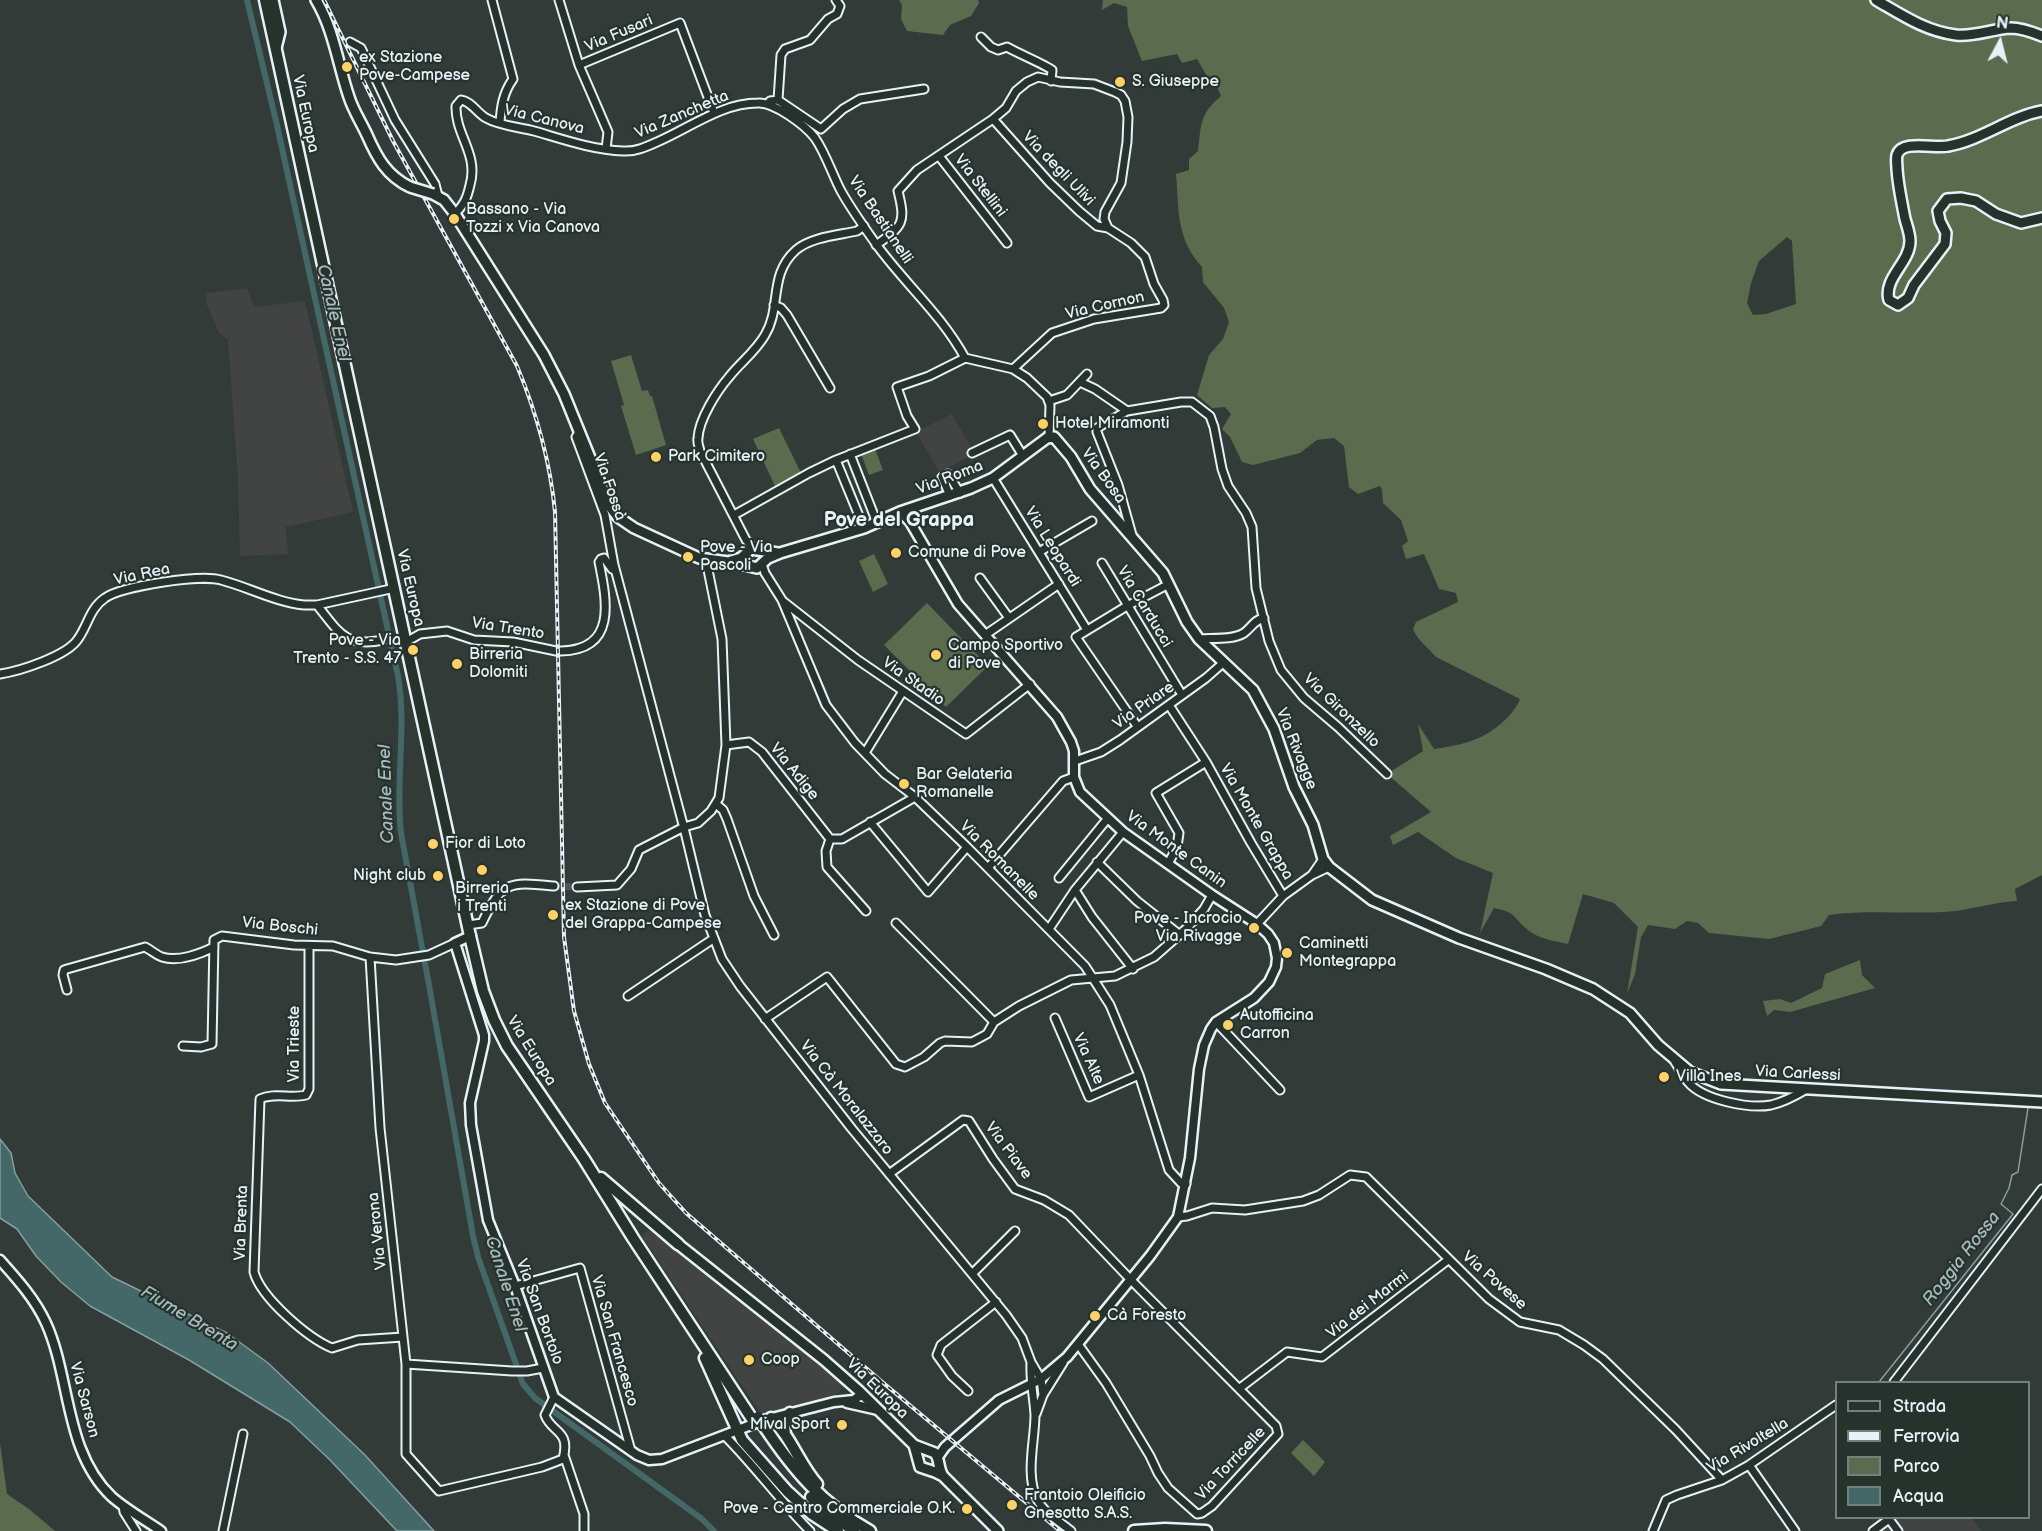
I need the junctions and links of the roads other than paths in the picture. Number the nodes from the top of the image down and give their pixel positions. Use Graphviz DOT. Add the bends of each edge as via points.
graph roads {
  1 [pos="265,0"];
  2 [pos="273,0"];
  3 [pos="316,0"];
  4 [pos="492,0"];
  5 [pos="559,0"];
  6 [pos="836,0"];
  7 [pos="1876,0"];
  8 [pos="2042,36"];
  9 [pos="981,37"];
  10 [pos="350,42"];
  11 [pos="276,50"];
  12 [pos="579,65"];
  13 [pos="1051,81"];
  14 [pos="924,89"];
  15 [pos="778,100"];
  16 [pos="768,104"];
  17 [pos="2042,111"];
  18 [pos="714,113"];
  19 [pos="993,120"];
  20 [pos="500,123"];
  21 [pos="606,149"];
  22 [pos="939,156"];
  23 [pos="435,195"];
  24 [pos="455,214"];
  25 [pos="2042,218"];
  26 [pos="864,226"];
  27 [pos="1108,228"];
  28 [pos="1008,243"];
  29 [pos="876,245"];
  30 [pos="774,305"];
  31 [pos="965,358"];
  32 [pos="1013,369"];
  33 [pos="1087,375"];
  34 [pos="1080,382"];
  35 [pos="830,388"];
  36 [pos="1049,401"];
  37 [pos="1127,411"];
  38 [pos="579,432"];
  39 [pos="1049,437"];
  40 [pos="972,453"];
  41 [pos="850,454"];
  42 [pos="1023,456"];
  43 [pos="836,460"];
  44 [pos="945,475"];
  45 [pos="993,478"];
  46 [pos="861,482"];
  47 [pos="847,488"];
  48 [pos="955,495"];
  49 [pos="915,507"];
  50 [pos="900,512"];
  51 [pos="734,515"];
  52 [pos="1092,521"];
  53 [pos="877,523"];
  54 [pos="864,528"];
  55 [pos="918,535"];
  56 [pos="1132,535"];
  57 [pos="751,552"];
  58 [pos="1039,552"];
  59 [pos="780,553"];
  60 [pos="710,561"];
  61 [pos="730,562"];
  62 [pos="1102,563"];
  63 [pos="758,567"];
  64 [pos="980,578"];
  65 [pos="1059,584"];
  66 [pos="1169,584"];
  67 [pos="392,589"];
  68 [pos="782,600"];
  69 [pos="624,602"];
  70 [pos="317,604"];
  71 [pos="1127,606"];
  72 [pos="1009,618"];
  73 [pos="1264,618"];
  74 [pos="402,622"];
  75 [pos="1087,630"];
  76 [pos="420,634"];
  77 [pos="985,635"];
  78 [pos="1199,639"];
  79 [pos="383,640"];
  80 [pos="406,642"];
  81 [pos="1223,663"];
  82 [pos="0,674"];
  83 [pos="1030,684"];
  84 [pos="903,691"];
  85 [pos="1182,695"];
  86 [pos="1169,705"];
  87 [pos="1137,726"];
  88 [pos="726,745"];
  89 [pos="865,753"];
  90 [pos="1075,761"];
  91 [pos="1206,762"];
  92 [pos="1388,774"];
  93 [pos="1074,777"];
  94 [pos="915,797"];
  95 [pos="716,804"];
  96 [pos="1108,818"];
  97 [pos="870,822"];
  98 [pos="684,827"];
  99 [pos="1123,832"];
  100 [pos="830,839"];
  101 [pos="967,847"];
  102 [pos="1323,859"];
  103 [pos="1097,862"];
  104 [pos="1168,864"];
  105 [pos="1329,867"];
  106 [pos="988,868"];
  107 [pos="1312,874"];
  108 [pos="1059,878"];
  109 [pos="554,886"];
  110 [pos="577,887"];
  111 [pos="1075,890"];
  112 [pos="1212,895"];
  113 [pos="1282,896"];
  114 [pos="1386,907"];
  115 [pos="866,911"];
  116 [pos="896,923"];
  117 [pos="1257,924"];
  118 [pos="1049,929"];
  119 [pos="469,931"];
  120 [pos="1180,935"];
  121 [pos="774,936"];
  122 [pos="713,939"];
  123 [pos="455,943"];
  124 [pos="309,946"];
  125 [pos="214,947"];
  126 [pos="370,957"];
  127 [pos="1133,969"];
  128 [pos="1093,977"];
  129 [pos="67,990"];
  130 [pos="628,996"];
  131 [pos="1055,1018"];
  132 [pos="765,1019"];
  133 [pos="994,1022"];
  134 [pos="1216,1022"];
  135 [pos="183,1046"];
  136 [pos="1672,1057"];
  137 [pos="1139,1075"];
  138 [pos="1280,1090"];
  139 [pos="1806,1090"];
  140 [pos="260,1099"];
  141 [pos="2042,1102"];
  142 [pos="584,1159"];
  143 [pos="889,1174"];
  144 [pos="1186,1184"];
  145 [pos="2042,1189"];
  146 [pos="614,1205"];
  147 [pos="1178,1217"];
  148 [pos="1015,1231"];
  149 [pos="678,1244"];
  150 [pos="0,1260"];
  151 [pos="1448,1260"];
  152 [pos="973,1273"];
  153 [pos="1130,1279"];
  154 [pos="516,1286"];
  155 [pos="996,1302"];
  156 [pos="694,1330"];
  157 [pos="403,1337"];
  158 [pos="1078,1344"];
  159 [pos="1067,1357"];
  160 [pos="1031,1362"];
  161 [pos="406,1364"];
  162 [pos="543,1368"];
  163 [pos="1041,1378"];
  164 [pos="1896,1381"];
  165 [pos="1032,1383"];
  166 [pos="1240,1388"];
  167 [pos="968,1391"];
  168 [pos="860,1392"];
  169 [pos="1043,1395"];
  170 [pos="552,1401"];
  171 [pos="834,1402"];
  172 [pos="1835,1406"];
  173 [pos="879,1410"];
  174 [pos="790,1413"];
  175 [pos="1035,1416"];
  176 [pos="761,1422"];
  177 [pos="737,1431"];
  178 [pos="243,1434"];
  179 [pos="785,1434"];
  180 [pos="725,1436"];
  181 [pos="914,1445"];
  182 [pos="945,1447"];
  183 [pos="928,1450"];
  184 [pos="631,1451"];
  185 [pos="564,1455"];
  186 [pos="918,1460"];
  187 [pos="935,1464"];
  188 [pos="1749,1465"];
  189 [pos="1722,1480"];
  190 [pos="123,1506"];
  191 [pos="835,1509"];
  192 [pos="1069,1530"];
  193 [pos="136,1531"];
  194 [pos="161,1531"];
  195 [pos="223,1531"];
  196 [pos="584,1531"];
  197 [pos="810,1531"];
  198 [pos="838,1531"];
  199 [pos="854,1531"];
  200 [pos="870,1531"];
  201 [pos="998,1531"];
  202 [pos="1134,1531"];
  203 [pos="1206,1531"];
  204 [pos="1653,1531"];
  205 [pos="1795,1531"];
  206 [pos="1873,1531"];
  207 [pos="1898,1531"];
  1 -- 11 [label="main road, Via Europa"];
  2 -- 11 [label="main road" via="280,32"];
  3 -- 23 [label="main road, bridge" via="329,25 350,99 386,170 400,182"];
  4 -- 20 [label="street" via="513,79 506,89"];
  5 -- 12 [label="street"];
  6 -- 15 [label="street" via="840,6 837,14 810,40 785,49 781,55"];
  7 -- 8 [label="main road" via="1934,31 1981,35 2010,28"];
  9 -- 13 [label="street" via="991,47 1007,47 1048,66 1052,70"];
  10 -- 23 [label="street" via="361,48 370,64 395,120 435,184"];
  11 -- 67 [label="main road, Via Europa"];
  12 -- 18 [label="street, Via Fusari" via="680,23"];
  12 -- 21 [label="street" via="608,132"];
  13 -- 19 [label="street" via="1038,77 1027,82"];
  13 -- 27 [label="street" via="1094,84 1118,93 1125,101 1128,128 1123,176 1105,212"];
  14 -- 15 [label="street" via="860,99 821,129"];
  15 -- 16 [label="street, Via Zanchetta"];
  16 -- 18 [label="street, Via Zanchetta" via="746,104"];
  16 -- 26 [label="street, Via Bastianelli" via="802,125 814,138"];
  17 -- 25 [label="main road" via="1967,142 1902,149 1897,156 1898,184 1910,241 1892,279 1889,300 1898,304 1908,298 1945,244 1946,233 1938,211 1947,199 1976,201 2021,223"];
  18 -- 21 [label="street, Via Zanchetta" via="639,150"];
  19 -- 22 [label="street"];
  19 -- 27 [label="street, Via degli Ulivi" via="1078,211 1097,226"];
  20 -- 21 [label="street, Via Canova"];
  20 -- 24 [label="street, Via Canova" via="485,118 466,101 458,103 457,118 473,162 473,174 465,203"];
  22 -- 28 [label="street, Via Stellini"];
  22 -- 29 [label="street, Via Stellini" via="917,170 898,190 902,216 897,230"];
  23 -- 24 [label="main road, Via Fossà"];
  24 -- 38 [label="main road, Via Fossà" via="544,355"];
  26 -- 29 [label="street, Via Bastianelli"];
  26 -- 30 [label="street" via="797,249 780,273"];
  27 -- 32 [label="street, Via Cornon" via="1145,257 1164,305 1094,319 1052,333"];
  29 -- 31 [label="street, Via Bastianelli" via="920,295"];
  30 -- 35 [label="street" via="787,315"];
  30 -- 51 [label="street" via="767,333 727,378 706,413 697,439"];
  31 -- 32 [label="street"];
  31 -- 41 [label="street" via="897,387 915,429"];
  32 -- 36 [label="street"];
  33 -- 34 [label="street"];
  34 -- 36 [label="street" via="1067,395"];
  34 -- 37 [label="street"];
  36 -- 39 [label="street"];
  37 -- 56 [label="street, Via Gironzello" via="1102,424 1097,432"];
  37 -- 73 [label="street, Via Gironzello" via="1192,402 1210,416 1228,486 1252,527 1254,575"];
  38 -- 60 [label="main road" via="610,507 618,517 634,528"];
  38 -- 69 [label="street, Via Fossà" via="576,437 605,515"];
  39 -- 42 [label="main road, Via Roma"];
  39 -- 56 [label="main road, Via Bosa" via="1057,439 1090,489"];
  40 -- 42 [label="street, Via Roma" via="1010,435"];
  41 -- 43 [label="street"];
  41 -- 46 [label="street"];
  42 -- 45 [label="main road, Via Roma"];
  43 -- 47 [label="street"];
  43 -- 51 [label="street"];
  44 -- 48 [label="street"];
  45 -- 48 [label="main road, Via Roma"];
  45 -- 58 [label="street, Via Leopardi"];
  46 -- 47 [label="street"];
  46 -- 53 [label="street"];
  47 -- 54 [label="street"];
  48 -- 49 [label="main road, Via Roma"];
  49 -- 50 [label="main road, Via Roma"];
  49 -- 55 [label="street"];
  50 -- 53 [label="main road, Via Roma"];
  50 -- 55 [label="street"];
  51 -- 57 [label="street"];
  52 -- 58 [label="street"];
  53 -- 54 [label="main road, Via Roma"];
  54 -- 59 [label="main road, Via Roma"];
  55 -- 77 [label="street" via="958,604"];
  56 -- 66 [label="main road, Via Bosa"];
  57 -- 59 [label="main road, Via Roma"];
  57 -- 61 [label="main road"];
  57 -- 63 [label="main road" via="763,556"];
  57 -- 63 [label="main road" via="745,561"];
  58 -- 65 [label="street, Via Leopardi"];
  59 -- 63 [label="main road, Via Roma"];
  60 -- 61 [label="main road"];
  60 -- 88 [label="street" via="709,578 722,639"];
  61 -- 63 [label="main road"];
  62 -- 71 [label="street, Via Carducci"];
  63 -- 68 [label="street, Via Romanelle"];
  64 -- 72 [label="street"];
  65 -- 72 [label="street"];
  65 -- 75 [label="street, Via Leopardi"];
  66 -- 71 [label="street"];
  66 -- 78 [label="main road, Via Rivagge"];
  67 -- 70 [label="street, Via Rea"];
  67 -- 74 [label="main road, Via Europa"];
  68 -- 84 [label="street, Via Stadio"];
  68 -- 89 [label="street, Via Romanelle" via="826,705"];
  69 -- 76 [label="street, Via Trento" via="611,566 604,558 599,562 604,590 603,630 573,651 474,640 447,631"];
  69 -- 98 [label="street, Via Fossà"];
  70 -- 79 [label="street" via="348,639 366,643"];
  70 -- 82 [label="street, Via Rea" via="294,603 214,578 122,590 95,606 68,649"];
  71 -- 75 [label="street"];
  71 -- 85 [label="street, Via Carducci"];
  72 -- 77 [label="street"];
  73 -- 78 [label="street" via="1239,635"];
  73 -- 92 [label="street, Via Gironzello" via="1281,670 1296,690"];
  74 -- 76 [label="street"];
  74 -- 80 [label="main road, Via Europa"];
  75 -- 87 [label="street" via="1076,637"];
  76 -- 80 [label="street"];
  77 -- 83 [label="street"];
  78 -- 81 [label="main road, Via Rivagge"];
  80 -- 119 [label="main road, Via Europa"];
  81 -- 85 [label="street, Via Priare"];
  81 -- 102 [label="main road, Via Rivagge" via="1253,690 1274,729"];
  83 -- 84 [label="street, Via Stadio" via="966,734"];
  83 -- 90 [label="street" via="1057,717 1071,742"];
  84 -- 89 [label="street"];
  85 -- 86 [label="street, Via Priare"];
  86 -- 87 [label="street, Via Priare"];
  86 -- 91 [label="street, Via Monte Grappa"];
  87 -- 90 [label="street, Via Priare" via="1101,752"];
  88 -- 95 [label="street"];
  88 -- 100 [label="street, Via Adige" via="749,742 762,752"];
  89 -- 94 [label="street, Via Romanelle"];
  90 -- 93 [label="street"];
  91 -- 104 [label="street, Via Monte Grappa" via="1156,793 1179,833"];
  91 -- 113 [label="street, Via Monte Grappa"];
  93 -- 96 [label="street, Via Monte Canin" via="1080,792"];
  93 -- 106 [label="street" via="1063,781"];
  94 -- 97 [label="street"];
  94 -- 101 [label="street, Via Romanelle"];
  95 -- 98 [label="street" via="698,823"];
  95 -- 121 [label="street" via="727,819 754,896"];
  96 -- 99 [label="street, Via Monte Canin"];
  96 -- 108 [label="street"];
  97 -- 100 [label="street" via="842,839"];
  97 -- 101 [label="street" via="928,892"];
  98 -- 110 [label="street" via="639,850 617,885"];
  98 -- 122 [label="street, Via Cà Moralazzaro"];
  99 -- 103 [label="street"];
  99 -- 104 [label="street, Via Monte Canin"];
  100 -- 115 [label="street" via="827,867"];
  101 -- 106 [label="street, Via Romanelle"];
  102 -- 105 [label="main road, Via Rivagge"];
  102 -- 107 [label="street"];
  103 -- 111 [label="street"];
  103 -- 120 [label="street"];
  104 -- 112 [label="street, Via Monte Canin"];
  105 -- 107 [label="street"];
  105 -- 114 [label="main road, Via Rivagge" via="1360,893"];
  106 -- 118 [label="street, Via Romanelle"];
  107 -- 113 [label="street"];
  109 -- 119 [label="street" via="510,885 497,895 482,923"];
  111 -- 118 [label="street"];
  111 -- 127 [label="street"];
  112 -- 117 [label="street, Via Monte Canin"];
  112 -- 120 [label="street"];
  113 -- 117 [label="street"];
  114 -- 136 [label="main road, Via Carlessi" via="1593,989 1630,1013"];
  116 -- 133 [label="street"];
  117 -- 134 [label="street" via="1274,944 1274,975 1254,998"];
  118 -- 128 [label="street, Via Romanelle"];
  119 -- 123 [label="street, Via Boschi"];
  119 -- 142 [label="main road, Via Europa" via="483,991 498,1029"];
  120 -- 127 [label="street" via="1159,954"];
  122 -- 130 [label="street"];
  122 -- 132 [label="street, Via Cà Moralazzaro" via="722,959"];
  123 -- 126 [label="street, Via Boschi" via="418,957"];
  123 -- 154 [label="street, Via San Bortolo" via="484,1041 470,1103 471,1125 488,1220"];
  124 -- 125 [label="street, Via Boschi" via="222,936 214,940"];
  124 -- 126 [label="street, Via Boschi" via="333,946"];
  124 -- 140 [label="street, Via Trieste" via="309,1089 306,1095 298,1097 268,1095"];
  125 -- 129 [label="street" via="174,958 159,956 145,947 67,969 63,975"];
  125 -- 135 [label="street" via="212,1044"];
  126 -- 157 [label="street, Via Verona" via="380,1128"];
  127 -- 128 [label="street" via="1116,976"];
  128 -- 133 [label="street" via="1071,980"];
  128 -- 137 [label="street, Via Romanelle" via="1110,1005"];
  131 -- 137 [label="street, Via Alte" via="1089,1097"];
  132 -- 133 [label="street" via="827,977 896,1064 905,1067 945,1041 972,1042 987,1034"];
  132 -- 143 [label="street, Via Cà Moralazzaro"];
  134 -- 138 [label="street"];
  134 -- 144 [label="street" via="1204,1045 1199,1069"];
  136 -- 139 [label="main road, Via Carlessi" via="1690,1072 1721,1084"];
  136 -- 139 [label="street" via="1688,1083 1721,1100 1770,1105"];
  137 -- 144 [label="street, Via Romanelle" via="1169,1170"];
  139 -- 141 [label="main road, Via Carlessi"];
  140 -- 157 [label="street, Via Brenta" via="257,1282 310,1336 332,1348 358,1340"];
  142 -- 146 [label="main road"];
  142 -- 149 [label="main road"];
  143 -- 152 [label="street, Via Cà Moralazzaro"];
  143 -- 153 [label="street, Via Piave" via="963,1120 969,1121 1016,1189 1070,1215"];
  144 -- 147 [label="street"];
  145 -- 164 [label="street"];
  146 -- 156 [label="main road"];
  146 -- 176 [label="main road"];
  147 -- 151 [label="street, Via Povese" via="1212,1208 1245,1210 1303,1201 1350,1175 1366,1177"];
  147 -- 153 [label="street"];
  148 -- 152 [label="street"];
  149 -- 168 [label="main road, Via Europa"];
  150 -- 190 [label="street, Via Sarson" via="38,1307 53,1342 88,1464"];
  151 -- 166 [label="street, Via dei Marmi" via="1322,1357 1287,1352"];
  151 -- 189 [label="street, Via Povese" via="1520,1323 1559,1330 1603,1359"];
  152 -- 155 [label="street, Via Cà Moralazzaro"];
  153 -- 158 [label="street"];
  153 -- 166 [label="street, Via Torricelle"];
  154 -- 162 [label="street, Via San Bortolo"];
  154 -- 184 [label="street, Via San Francesco" via="580,1268"];
  155 -- 160 [label="street, Via Cà Moralazzaro" via="1022,1338"];
  155 -- 167 [label="street" via="941,1345 937,1355"];
  156 -- 176 [label="main road"];
  156 -- 177 [label="main road"];
  157 -- 161 [label="street, Via Verona"];
  158 -- 159 [label="street"];
  158 -- 166 [label="street, Via Torricelle" via="1106,1383 1168,1488 1197,1514 1212,1506 1278,1434 1276,1426"];
  159 -- 163 [label="street"];
  159 -- 169 [label="street"];
  160 -- 163 [label="street, Via Cà Moralazzaro"];
  160 -- 165 [label="street, Via Cà Moralazzaro"];
  161 -- 162 [label="street" via="512,1371"];
  161 -- 185 [label="street, Via Verona" via="406,1454 439,1491 542,1467 563,1459"];
  162 -- 170 [label="street, Via San Bortolo"];
  163 -- 165 [label="street"];
  163 -- 169 [label="street"];
  165 -- 175 [label="street, Via Cà Moralazzaro"];
  165 -- 182 [label="street" via="999,1400"];
  168 -- 171 [label="street"];
  168 -- 173 [label="main road, Via Europa"];
  169 -- 175 [label="street"];
  170 -- 184 [label="street"];
  170 -- 185 [label="street" via="545,1415 563,1438"];
  171 -- 173 [label="street"];
  171 -- 174 [label="street"];
  172 -- 188 [label="street, Via Rivoltella"];
  173 -- 181 [label="main road, Via Europa"];
  174 -- 176 [label="street"];
  174 -- 179 [label="main road"];
  175 -- 192 [label="street" via="1032,1484 1044,1509"];
  176 -- 177 [label="street"];
  176 -- 179 [label="main road"];
  176 -- 191 [label="main road" via="801,1476"];
  176 -- 199 [label="main road" via="798,1484"];
  177 -- 180 [label="street"];
  177 -- 198 [label="main road" via="748,1449 787,1491"];
  178 -- 195 [label="street"];
  179 -- 191 [label="main road"];
  180 -- 184 [label="street" via="662,1459 650,1460"];
  180 -- 197 [label="street"];
  181 -- 183 [label="main road, Via Europa"];
  181 -- 186 [label="main road"];
  182 -- 183 [label="street"];
  182 -- 187 [label="street"];
  183 -- 186 [label="main road"];
  183 -- 187 [label="main road, Via Europa" via="935,1452"];
  185 -- 196 [label="street" via="584,1514"];
  186 -- 187 [label="main road" via="920,1467"];
  187 -- 201 [label="main road"];
  188 -- 189 [label="street, Via Rivoltella"];
  188 -- 205 [label="street"];
  189 -- 204 [label="street, Via Rivoltella" via="1666,1500"];
  190 -- 193 [label="street"];
  190 -- 194 [label="street, Via Sarson"];
  191 -- 200 [label="main road"];
  202 -- 203 [label="main road"];
  206 -- 207 [label="street" via="1889,1519"];
}
